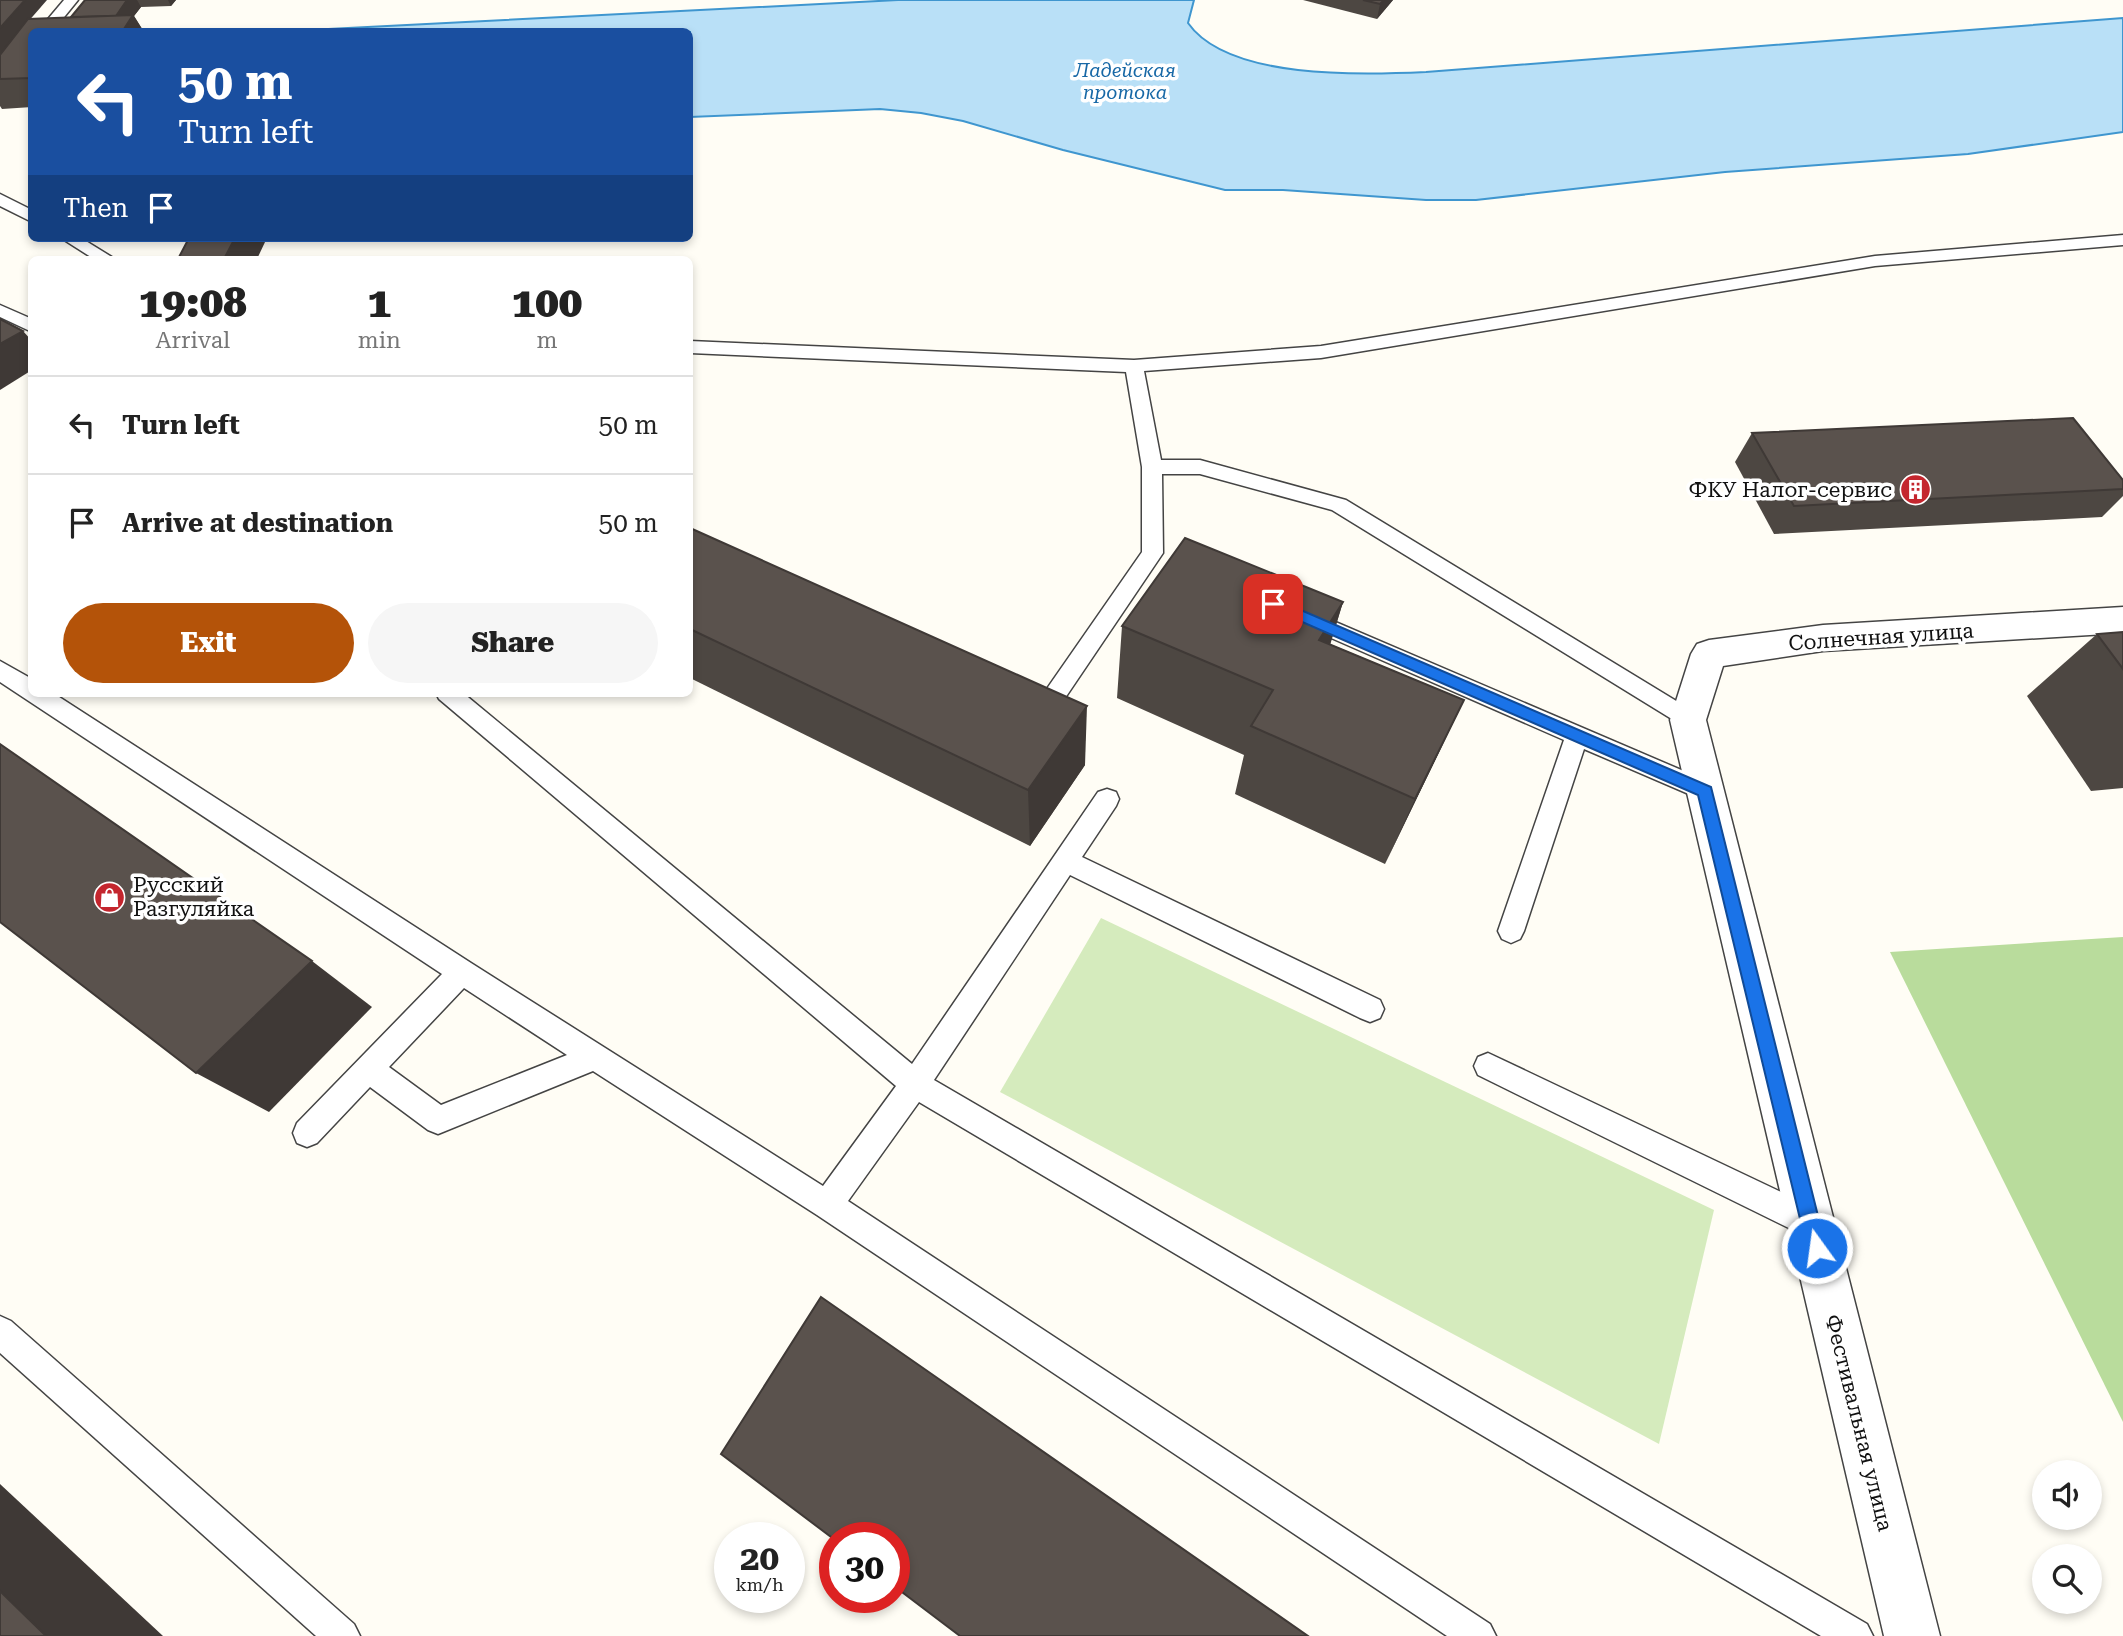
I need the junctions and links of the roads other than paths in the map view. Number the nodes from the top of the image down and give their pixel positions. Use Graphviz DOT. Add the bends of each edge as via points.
graph roads {
  1 [pos="71,0"];
  2 [pos="47,28"];
  3 [pos="0,199"];
  4 [pos="28,215"];
  5 [pos="2123,240"];
  6 [pos="76,242"];
  7 [pos="101,256"];
  8 [pos="0,310"];
  9 [pos="28,325"];
  10 [pos="693,347"];
  11 [pos="1134,366"];
  12 [pos="1152,467"];
  13 [pos="1286,609"];
  14 [pos="2123,620"];
  15 [pos="0,670"];
  16 [pos="1013,685"];
  17 [pos="28,689"];
  18 [pos="41,697"];
  19 [pos="452,697"];
  20 [pos="1688,720"];
  21 [pos="1577,736"];
  22 [pos="1705,791"];
  23 [pos="1107,799"];
  24 [pos="1065,861"];
  25 [pos="1511,932"];
  26 [pos="462,972"];
  27 [pos="1370,1009"];
  28 [pos="595,1057"];
  29 [pos="1488,1066"];
  30 [pos="368,1069"];
  31 [pos="915,1084"];
  32 [pos="307,1133"];
  33 [pos="827,1205"];
  34 [pos="1810,1222"];
  35 [pos="0,1332"];
  36 [pos="342,1636"];
  37 [pos="1478,1636"];
  38 [pos="1855,1636"];
  39 [pos="1912,1636"];
  1 -- 2 [label="lane"];
  3 -- 4 [label="lane"];
  5 -- 11 [label="lane" via="1875,261 1321,352"];
  6 -- 7 [label="lane"];
  8 -- 9 [label="lane"];
  10 -- 11 [label="lane"];
  11 -- 12 [label="lane"];
  12 -- 16 [label="lane" via="1152,553 1051,701"];
  12 -- 20 [label="lane" via="1200,467 1339,505"];
  13 -- 21 [label="lane"];
  14 -- 20 [label="street, Солнечная улица" via="1823,638 1709,654"];
  15 -- 17 [label="lane"];
  18 -- 26 [label="lane"];
  19 -- 31 [label="lane"];
  20 -- 22 [label="street, Фестивальная улица"];
  21 -- 22 [label="lane"];
  21 -- 25 [label="lane"];
  22 -- 34 [label="street, Фестивальная улица"];
  23 -- 24 [label="lane"];
  24 -- 27 [label="lane"];
  24 -- 31 [label="lane"];
  26 -- 28 [label="lane"];
  26 -- 30 [label="lane"];
  28 -- 30 [label="lane" via="438,1120"];
  28 -- 33 [label="lane"];
  29 -- 34 [label="lane"];
  30 -- 32 [label="lane"];
  31 -- 33 [label="lane"];
  31 -- 38 [label="lane"];
  33 -- 37 [label="lane"];
  34 -- 39 [label="street, Фестивальная улица"];
  35 -- 36 [label="lane"];
}
